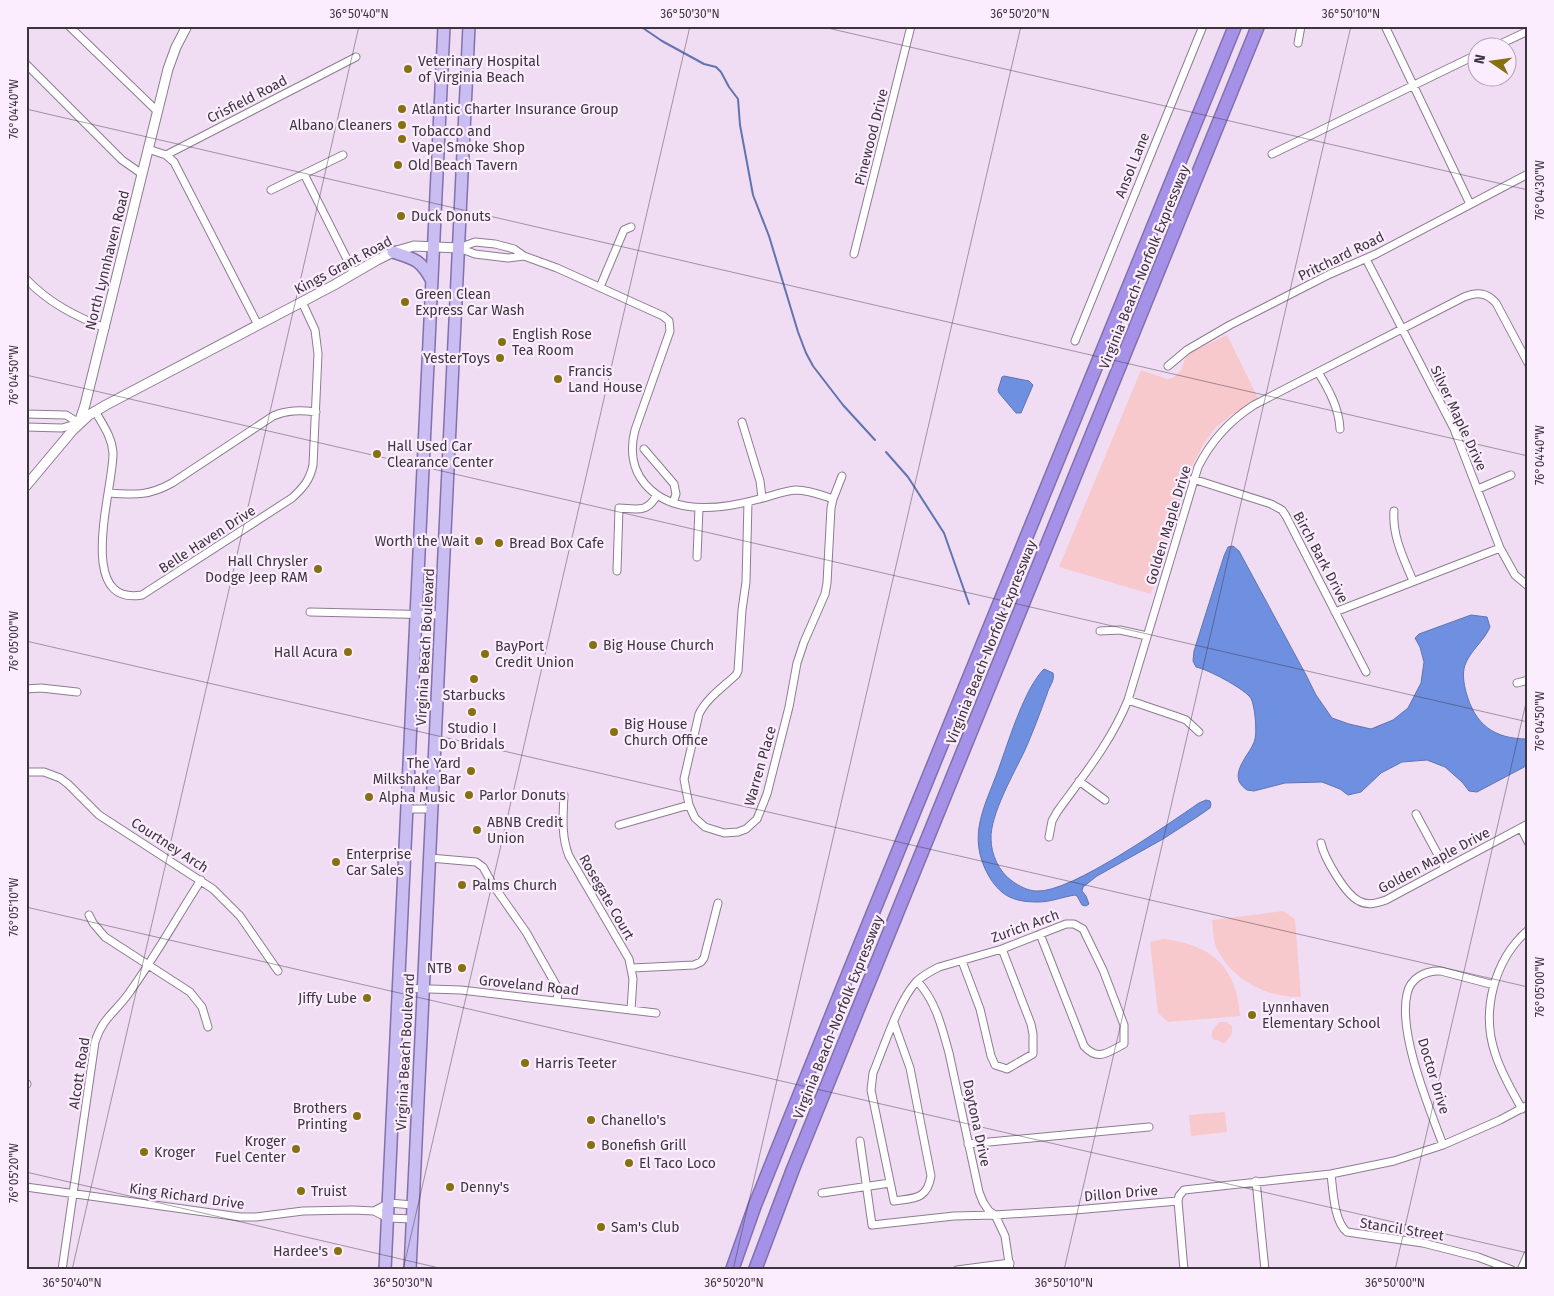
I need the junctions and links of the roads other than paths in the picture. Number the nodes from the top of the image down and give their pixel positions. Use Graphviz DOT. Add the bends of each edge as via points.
graph roads {
  1 [pos="69,26"];
  2 [pos="187,26"];
  3 [pos="444,26"];
  4 [pos="469,26"];
  5 [pos="911,26"];
  6 [pos="1203,26"];
  7 [pos="1235,26"];
  8 [pos="1258,26"];
  9 [pos="1301,26"];
  10 [pos="1385,26"];
  11 [pos="1528,31"];
  12 [pos="1513,38"];
  13 [pos="1298,43"];
  14 [pos="356,57"];
  15 [pos="1466,60"];
  16 [pos="26,64"];
  17 [pos="1413,86"];
  18 [pos="157,111"];
  19 [pos="148,149"];
  20 [pos="1272,154"];
  21 [pos="166,155"];
  22 [pos="342,155"];
  23 [pos="142,174"];
  24 [pos="304,174"];
  25 [pos="1528,174"];
  26 [pos="271,190"];
  27 [pos="1470,204"];
  28 [pos="631,227"];
  29 [pos="434,246"];
  30 [pos="459,248"];
  31 [pos="393,252"];
  32 [pos="854,254"];
  33 [pos="524,256"];
  34 [pos="1366,259"];
  35 [pos="354,273"];
  36 [pos="26,280"];
  37 [pos="433,283"];
  38 [pos="600,287"];
  39 [pos="302,302"];
  40 [pos="258,325"];
  41 [pos="105,328"];
  42 [pos="1402,329"];
  43 [pos="1075,341"];
  44 [pos="1528,363"];
  45 [pos="1168,366"];
  46 [pos="1318,372"];
  47 [pos="95,411"];
  48 [pos="316,412"];
  49 [pos="26,414"];
  50 [pos="742,422"];
  51 [pos="79,423"];
  52 [pos="26,427"];
  53 [pos="1340,429"];
  54 [pos="644,449"];
  55 [pos="1512,475"];
  56 [pos="842,476"];
  57 [pos="1194,479"];
  58 [pos="26,486"];
  59 [pos="1478,489"];
  60 [pos="109,492"];
  61 [pos="658,495"];
  62 [pos="762,498"];
  63 [pos="833,500"];
  64 [pos="748,502"];
  65 [pos="673,503"];
  66 [pos="699,508"];
  67 [pos="1394,511"];
  68 [pos="1500,548"];
  69 [pos="697,557"];
  70 [pos="617,571"];
  71 [pos="1413,581"];
  72 [pos="1528,586"];
  73 [pos="310,612"];
  74 [pos="1335,612"];
  75 [pos="416,615"];
  76 [pos="441,615"];
  77 [pos="1100,631"];
  78 [pos="1147,636"];
  79 [pos="1366,672"];
  80 [pos="1528,680"];
  81 [pos="1517,683"];
  82 [pos="26,689"];
  83 [pos="77,692"];
  84 [pos="1128,700"];
  85 [pos="1199,732"];
  86 [pos="26,772"];
  87 [pos="1079,781"];
  88 [pos="564,795"];
  89 [pos="1105,800"];
  90 [pos="690,805"];
  91 [pos="408,809"];
  92 [pos="432,810"];
  93 [pos="1416,814"];
  94 [pos="1528,824"];
  95 [pos="619,825"];
  96 [pos="1520,828"];
  97 [pos="1049,838"];
  98 [pos="1528,842"];
  99 [pos="1320,843"];
  100 [pos="430,858"];
  101 [pos="1445,868"];
  102 [pos="201,880"];
  103 [pos="718,903"];
  104 [pos="89,915"];
  105 [pos="1528,930"];
  106 [pos="1040,934"];
  107 [pos="1002,949"];
  108 [pos="962,961"];
  109 [pos="147,964"];
  110 [pos="632,968"];
  111 [pos="278,971"];
  112 [pos="917,981"];
  113 [pos="1494,985"];
  114 [pos="399,988"];
  115 [pos="423,989"];
  116 [pos="557,1001"];
  117 [pos="631,1010"];
  118 [pos="656,1013"];
  119 [pos="894,1023"];
  120 [pos="208,1027"];
  121 [pos="1525,1107"];
  122 [pos="1149,1127"];
  123 [pos="860,1141"];
  124 [pos="968,1144"];
  125 [pos="1443,1145"];
  126 [pos="1331,1174"];
  127 [pos="1256,1181"];
  128 [pos="890,1183"];
  129 [pos="867,1186"];
  130 [pos="26,1187"];
  131 [pos="822,1193"];
  132 [pos="73,1194"];
  133 [pos="1178,1201"];
  134 [pos="388,1203"];
  135 [pos="413,1205"];
  136 [pos="374,1211"];
  137 [pos="995,1215"];
  138 [pos="388,1218"];
  139 [pos="412,1220"];
  140 [pos="1528,1254"];
  141 [pos="1010,1266"];
  142 [pos="62,1270"];
  143 [pos="385,1270"];
  144 [pos="410,1270"];
  145 [pos="732,1270"];
  146 [pos="755,1270"];
  147 [pos="957,1270"];
  148 [pos="1184,1270"];
  149 [pos="1265,1270"];
  150 [pos="1512,1270"];
  151 [pos="1521,1270"];
  1 -- 18 [label="street"];
  2 -- 18 [label="street, North Lynnhaven Road" via="171,59"];
  3 -- 29 [label="main road, Virginia Beach Boulevard"];
  4 -- 30 [label="main road, Virginia Beach Boulevard"];
  5 -- 32 [label="street, Pinewood Drive"];
  6 -- 43 [label="street, Ansol Lane"];
  7 -- 145 [label="highway, Virginia Beach-Norfolk Expressway" via="859,947"];
  8 -- 146 [label="highway, Virginia Beach-Norfolk Expressway" via="786,1185"];
  9 -- 13 [label="street"];
  10 -- 17 [label="street"];
  11 -- 12 [label="street"];
  14 -- 21 [label="street, Crisfield Road"];
  15 -- 17 [label="street"];
  16 -- 23 [label="street" via="122,160"];
  17 -- 20 [label="street"];
  17 -- 27 [label="street"];
  18 -- 19 [label="street, North Lynnhaven Road"];
  19 -- 21 [label="street"];
  19 -- 23 [label="street, North Lynnhaven Road"];
  21 -- 40 [label="street" via="174,162"];
  22 -- 24 [label="street"];
  23 -- 41 [label="street, North Lynnhaven Road"];
  24 -- 26 [label="street"];
  24 -- 35 [label="street"];
  25 -- 27 [label="street, Pritchard Road"];
  27 -- 34 [label="street, Pritchard Road"];
  28 -- 38 [label="street" via="624,230"];
  29 -- 30 [label="street, Kings Grant Road"];
  29 -- 31 [label="street, Kings Grant Road" via="408,247"];
  29 -- 37 [label="main road, Virginia Beach Boulevard"];
  30 -- 33 [label="street" via="475,254 508,258"];
  30 -- 33 [label="street, Kings Grant Road" via="473,242 495,244 514,249"];
  30 -- 76 [label="main road, Virginia Beach Boulevard"];
  31 -- 35 [label="street, Kings Grant Road"];
  31 -- 37 [label="main road" via="424,266"];
  33 -- 38 [label="street, Kings Grant Road"];
  34 -- 42 [label="street, Silver Maple Drive"];
  34 -- 45 [label="street, Pritchard Road" via="1230,325 1187,350"];
  35 -- 39 [label="street, Kings Grant Road"];
  36 -- 41 [label="street" via="55,304"];
  37 -- 75 [label="main road, Virginia Beach Boulevard"];
  38 -- 61 [label="street, Kings Grant Road" via="669,321 670,331 632,446 632,457 639,475"];
  39 -- 40 [label="street, Kings Grant Road"];
  39 -- 48 [label="street, Belle Haven Drive" via="317,338"];
  40 -- 47 [label="street, Kings Grant Road"];
  41 -- 51 [label="street, North Lynnhaven Road"];
  42 -- 44 [label="street, Golden Maple Drive" via="1464,297 1485,294 1496,302"];
  42 -- 46 [label="street, Golden Maple Drive"];
  42 -- 59 [label="street, Silver Maple Drive" via="1454,429"];
  46 -- 53 [label="street" via="1332,396"];
  46 -- 57 [label="street, Golden Maple Drive" via="1254,405 1230,423 1204,454"];
  47 -- 51 [label="street, Kings Grant Road"];
  47 -- 60 [label="street, Belle Haven Drive" via="111,443 113,466"];
  48 -- 60 [label="street" via="281,412 154,491 133,495"];
  48 -- 60 [label="street, Belle Haven Drive" via="313,465 302,489 142,595 121,594 106,577 102,534"];
  49 -- 51 [label="street" via="66,415"];
  50 -- 62 [label="street" via="760,480"];
  51 -- 52 [label="street, Kings Grant Road" via="62,428"];
  51 -- 58 [label="street, North Lynnhaven Road"];
  54 -- 65 [label="street" via="674,484 676,494"];
  55 -- 59 [label="street"];
  56 -- 63 [label="street, Warren Place"];
  57 -- 74 [label="street, Birch Bark Drive" via="1282,510"];
  57 -- 78 [label="street, Golden Maple Drive"];
  59 -- 68 [label="street, Silver Maple Drive"];
  61 -- 65 [label="street"];
  61 -- 70 [label="street" via="647,508 619,508"];
  62 -- 63 [label="street" via="798,490"];
  62 -- 64 [label="street"];
  63 -- 90 [label="street, Warren Place" via="825,594 797,663 782,737 757,819 738,832 714,831 696,818"];
  64 -- 66 [label="street"];
  64 -- 90 [label="street, Warren Place" via="747,568 739,666 736,675 708,700 699,714 684,780"];
  65 -- 66 [label="street"];
  66 -- 69 [label="street"];
  67 -- 71 [label="street" via="1396,538"];
  68 -- 71 [label="street"];
  68 -- 72 [label="street, Silver Maple Drive" via="1515,574"];
  71 -- 74 [label="street"];
  73 -- 75 [label="street"];
  74 -- 79 [label="street, Birch Bark Drive"];
  75 -- 76 [label="street"];
  75 -- 91 [label="main road, Virginia Beach Boulevard"];
  76 -- 92 [label="main road, Virginia Beach Boulevard"];
  77 -- 78 [label="street" via="1120,630"];
  78 -- 84 [label="street, Golden Maple Drive"];
  80 -- 81 [label="street"];
  82 -- 83 [label="street"];
  84 -- 85 [label="street" via="1178,717"];
  84 -- 87 [label="street, Golden Maple Drive" via="1116,727"];
  86 -- 102 [label="street, Courtney Arch" via="44,772 60,778 99,815"];
  87 -- 89 [label="street"];
  87 -- 97 [label="street, Golden Maple Drive" via="1052,821"];
  88 -- 110 [label="street, Rosegate Court" via="565,847"];
  90 -- 95 [label="street"];
  91 -- 92 [label="street"];
  91 -- 114 [label="main road, Virginia Beach Boulevard"];
  92 -- 100 [label="main road, Virginia Beach Boulevard"];
  93 -- 101 [label="street"];
  94 -- 96 [label="street, Golden Maple Drive"];
  96 -- 98 [label="street"];
  96 -- 101 [label="street, Golden Maple Drive"];
  99 -- 101 [label="street, Golden Maple Drive" via="1329,865 1350,893 1366,904 1386,900"];
  100 -- 115 [label="main road, Virginia Beach Boulevard"];
  100 -- 116 [label="street" via="476,862 483,867 556,985"];
  102 -- 109 [label="street, Alcott Road"];
  102 -- 111 [label="street, Courtney Arch" via="240,916"];
  103 -- 110 [label="street" via="701,962"];
  104 -- 109 [label="street" via="105,936"];
  105 -- 113 [label="street" via="1506,956"];
  106 -- 106 [label="street, Zurich Arch" via="1069,923 1083,929 1104,970 1124,1025 1124,1044 1100,1056 1090,1054"];
  106 -- 107 [label="street, Zurich Arch"];
  107 -- 108 [label="street, Zurich Arch"];
  107 -- 108 [label="street" via="1034,1039 1033,1054 1007,1069 995,1065 991,1056 980,1010"];
  108 -- 112 [label="street, Zurich Arch" via="939,967"];
  109 -- 120 [label="street" via="190,992 202,1007"];
  109 -- 132 [label="street, Alcott Road" via="129,993 104,1021 96,1038"];
  110 -- 117 [label="street, Rosegate Court"];
  112 -- 119 [label="street"];
  112 -- 124 [label="street, Daytona Drive" via="929,996 943,1030"];
  113 -- 121 [label="street" via="1489,1014 1491,1041 1499,1066"];
  113 -- 125 [label="street, Doctor Drive" via="1435,970 1414,980 1407,993 1410,1048"];
  114 -- 115 [label="street, Groveland Road"];
  114 -- 134 [label="main road, Virginia Beach Boulevard"];
  115 -- 116 [label="street, Groveland Road"];
  115 -- 135 [label="main road, Virginia Beach Boulevard"];
  116 -- 117 [label="street, Groveland Road"];
  117 -- 118 [label="street, Groveland Road"];
  119 -- 128 [label="street" via="871,1081"];
  119 -- 128 [label="street" via="910,1068 931,1176 929,1187 922,1195 894,1200"];
  121 -- 125 [label="street, Dillon Drive"];
  122 -- 124 [label="street"];
  123 -- 129 [label="street, Dillon Drive"];
  124 -- 137 [label="street, Daytona Drive" via="979,1192 989,1211"];
  125 -- 126 [label="street, Dillon Drive" via="1394,1161"];
  126 -- 127 [label="street, Dillon Drive"];
  126 -- 150 [label="street, Stancil Street" via="1338,1220 1347,1232 1423,1243"];
  127 -- 133 [label="street, Dillon Drive" via="1189,1189 1181,1192"];
  127 -- 149 [label="street"];
  128 -- 129 [label="street"];
  129 -- 131 [label="street"];
  129 -- 137 [label="street, Dillon Drive" via="872,1225"];
  130 -- 132 [label="street, King Richard Drive"];
  132 -- 136 [label="street, King Richard Drive" via="240,1217 324,1210"];
  132 -- 142 [label="street, Alcott Road"];
  133 -- 137 [label="street, Dillon Drive"];
  133 -- 148 [label="street"];
  134 -- 135 [label="street"];
  134 -- 136 [label="street"];
  134 -- 138 [label="main road, Virginia Beach Boulevard"];
  135 -- 139 [label="main road, Virginia Beach Boulevard"];
  136 -- 138 [label="street, King Richard Drive"];
  137 -- 141 [label="street, Daytona Drive" via="1005,1236"];
  138 -- 139 [label="street"];
  138 -- 143 [label="main road, Virginia Beach Boulevard"];
  139 -- 144 [label="main road, Virginia Beach Boulevard"];
  140 -- 151 [label="street"];
  141 -- 147 [label="street"];
}
